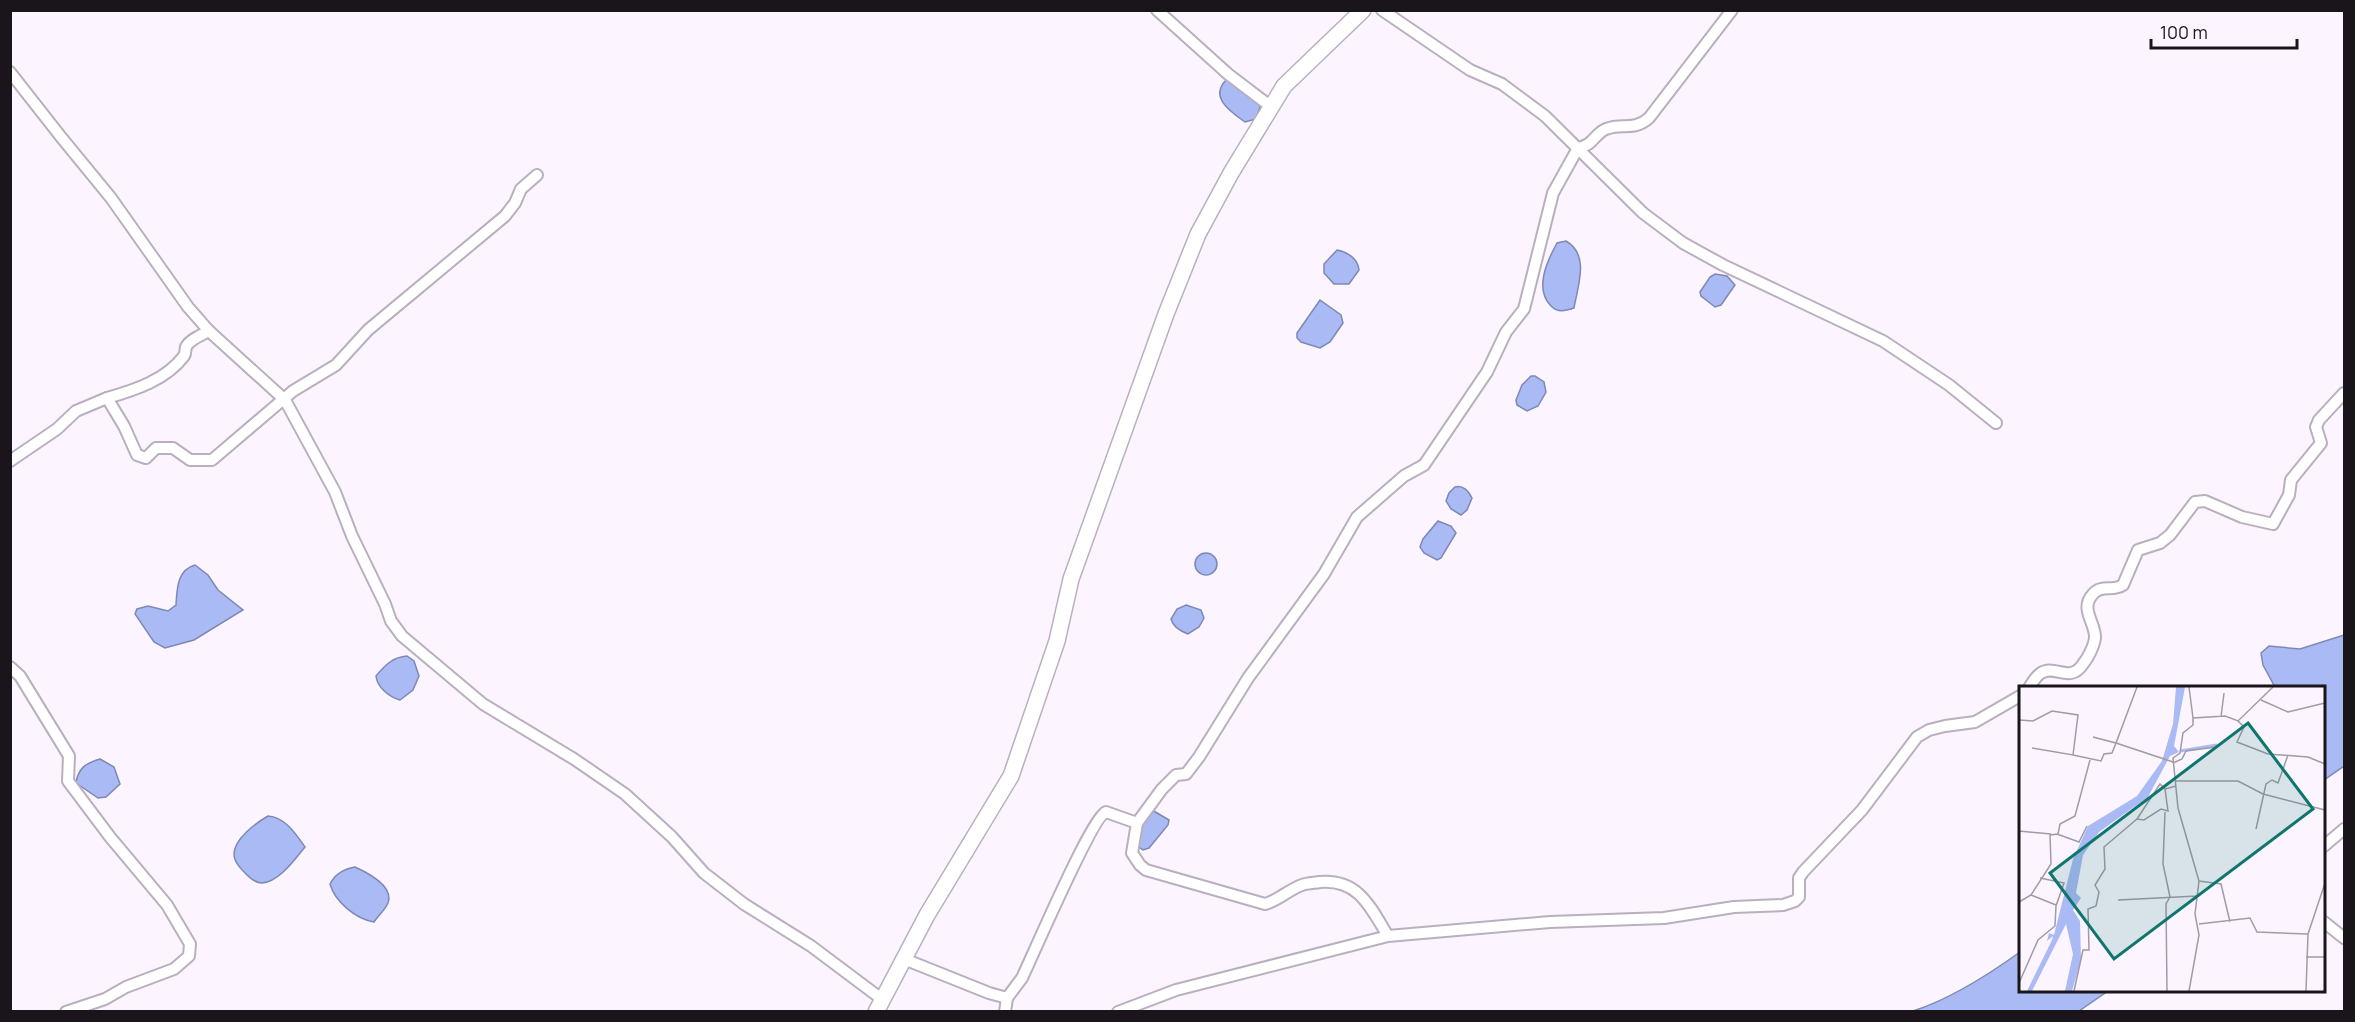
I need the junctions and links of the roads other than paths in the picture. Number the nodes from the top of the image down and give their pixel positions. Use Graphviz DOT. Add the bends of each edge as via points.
graph roads {
  1 [pos="1157,10"];
  2 [pos="1363,10"];
  3 [pos="1383,10"];
  4 [pos="1732,10"];
  5 [pos="10,72"];
  6 [pos="1270,106"];
  7 [pos="1578,148"];
  8 [pos="537,175"];
  9 [pos="209,331"];
  10 [pos="2344,393"];
  11 [pos="107,398"];
  12 [pos="285,400"];
  13 [pos="1996,423"];
  14 [pos="10,461"];
  15 [pos="10,668"];
  16 [pos="2030,686"];
  17 [pos="2019,697"];
  18 [pos="1137,823"];
  19 [pos="2344,829"];
  20 [pos="2325,845"];
  21 [pos="2325,923"];
  22 [pos="1388,936"];
  23 [pos="2344,938"];
  24 [pos="904,959"];
  25 [pos="1007,998"];
  26 [pos="880,1006"];
  27 [pos="66,1011"];
  28 [pos="1005,1011"];
  29 [pos="1118,1011"];
  1 -- 6 [label="street"];
  2 -- 6 [label="street" via="1284,86"];
  3 -- 7 [label="street" via="1470,70 1502,84 1545,116"];
  4 -- 7 [label="street" via="1648,118 1635,127 1606,129 1587,146"];
  5 -- 9 [label="street" via="111,198"];
  6 -- 24 [label="street" via="1198,234 1166,314 1071,579 1057,640 1011,776"];
  7 -- 13 [label="street" via="1643,213 1683,243 1883,341 1971,401"];
  7 -- 18 [label="street" via="1553,193 1524,309 1451,429 1424,465 1404,476 1357,517 1324,574 1248,678 1199,758 1186,774 1176,775 1169,782"];
  8 -- 12 [label="street" via="521,189 505,216 368,330 336,365"];
  9 -- 11 [label="street" via="186,346 184,355 159,377"];
  9 -- 12 [label="street"];
  10 -- 16 [label="street" via="2319,420 2316,427 2321,443 2291,480 2289,495 2273,524 2242,517 2205,501 2195,502 2170,535 2138,550 2122,585 2093,594 2087,610 2096,636 2083,665 2075,673 2047,670"];
  11 -- 12 [label="street" via="137,455 146,458 156,448 173,448 190,460 212,460"];
  11 -- 14 [label="street" via="76,411"];
  12 -- 26 [label="street" via="336,492 352,536 391,621 402,636 483,704 625,794 704,873 744,904 811,946"];
  15 -- 27 [label="street" via="20,676 69,756 68,782 167,905 190,944 189,956 174,969"];
  17 -- 22 [label="street" via="1975,722 1929,730 1917,737 1862,810 1803,872 1795,901 1664,918 1550,922"];
  18 -- 22 [label="street" via="1131,853 1146,870 1265,904 1305,884 1341,883 1354,888 1365,900"];
  18 -- 25 [label="street" via="1107,812 1100,816 1022,978"];
  19 -- 20 [label="street"];
  21 -- 23 [label="street"];
  22 -- 29 [label="street" via="1176,990"];
  24 -- 25 [label="street"];
  24 -- 26 [label="street"];
  25 -- 28 [label="street"];
}
